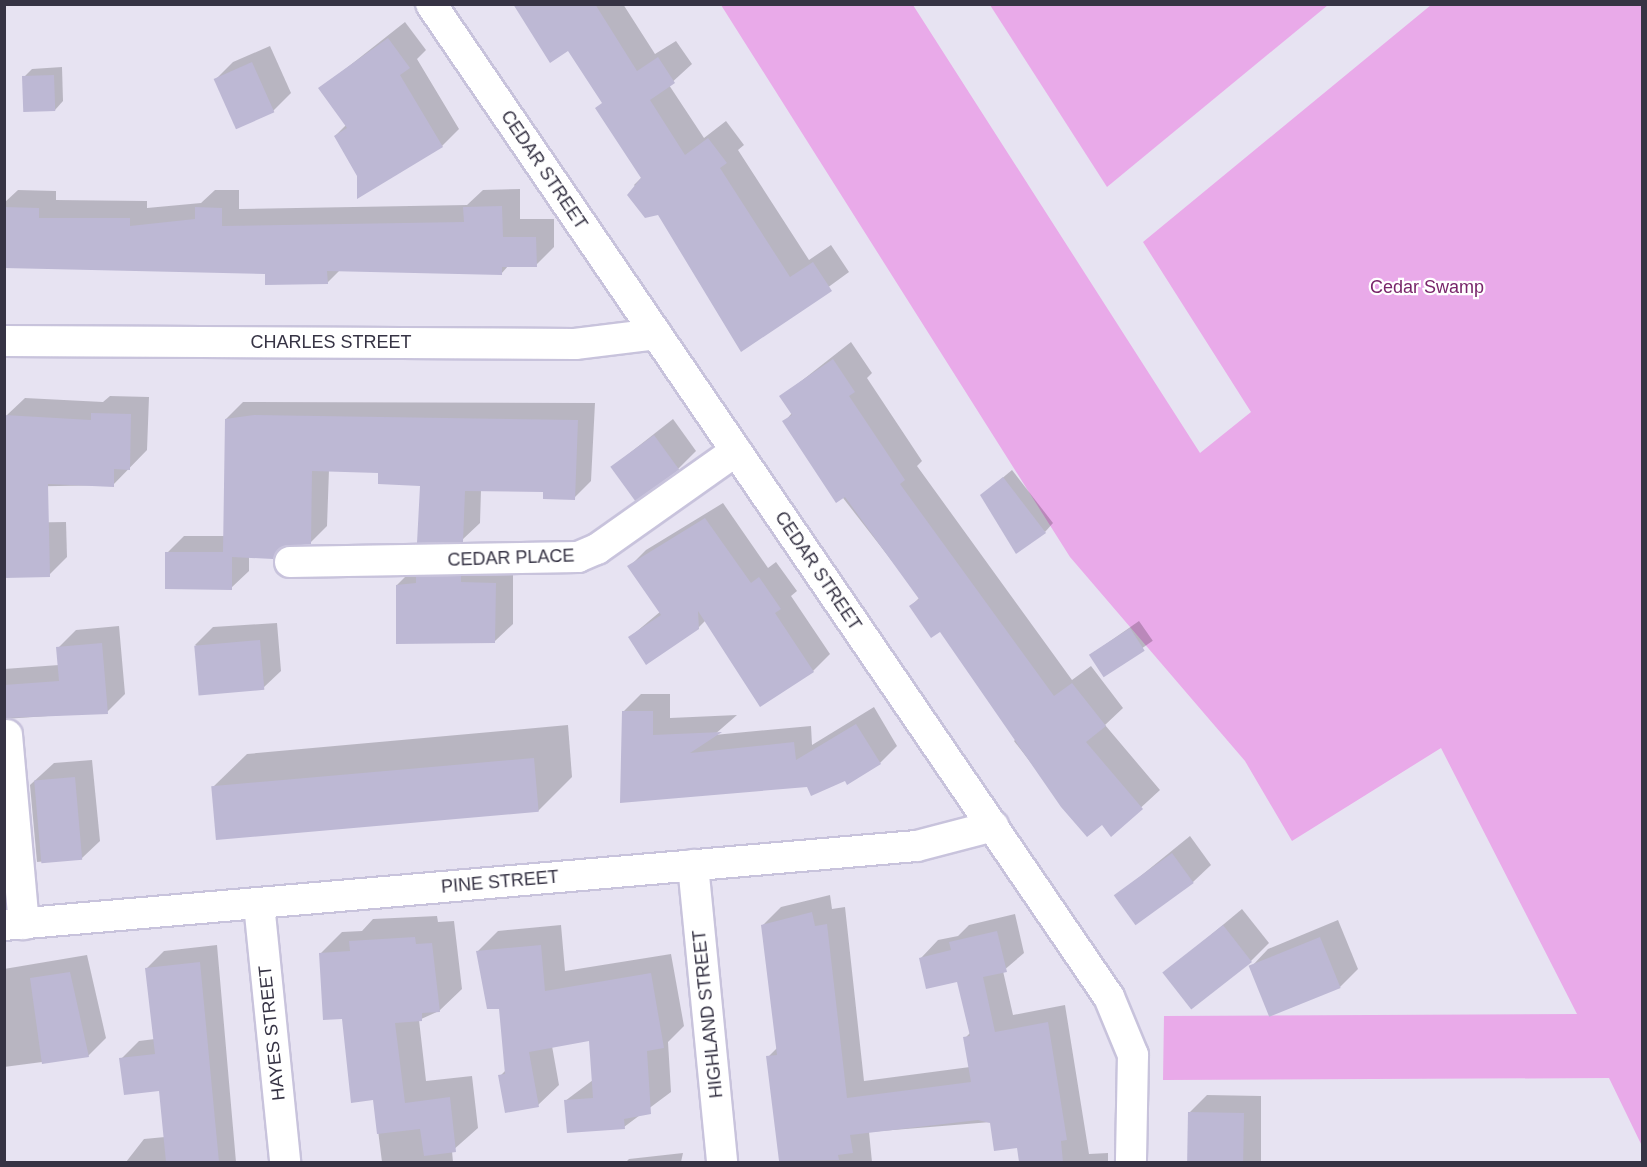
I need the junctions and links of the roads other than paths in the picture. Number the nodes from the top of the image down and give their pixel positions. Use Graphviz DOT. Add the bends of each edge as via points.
graph roads {
  1 [pos="431,4"];
  2 [pos="656,334"];
  3 [pos="4,341"];
  4 [pos="736,451"];
  5 [pos="290,562"];
  6 [pos="7,735"];
  7 [pos="993,826"];
  8 [pos="693,865"];
  9 [pos="259,904"];
  10 [pos="14,925"];
  11 [pos="285,1162"];
  12 [pos="722,1162"];
  13 [pos="1131,1162"];
  1 -- 2 [label="street, CEDAR STREET"];
  2 -- 3 [label="street, CHARLES STREET" via="575,344"];
  2 -- 4 [label="street, CEDAR STREET"];
  4 -- 5 [label="street, CEDAR PLACE" via="597,549 578,557"];
  4 -- 7 [label="street, CEDAR STREET"];
  6 -- 10 [label="street"];
  7 -- 8 [label="street, PINE STREET" via="917,846"];
  7 -- 13 [label="street, CEDAR STREET" via="1125,1025 1134,1072"];
  8 -- 9 [label="street, PINE STREET"];
  8 -- 12 [label="street, HIGHLAND STREET"];
  9 -- 10 [label="street, PINE STREET"];
  9 -- 11 [label="street, HAYES STREET"];
}
